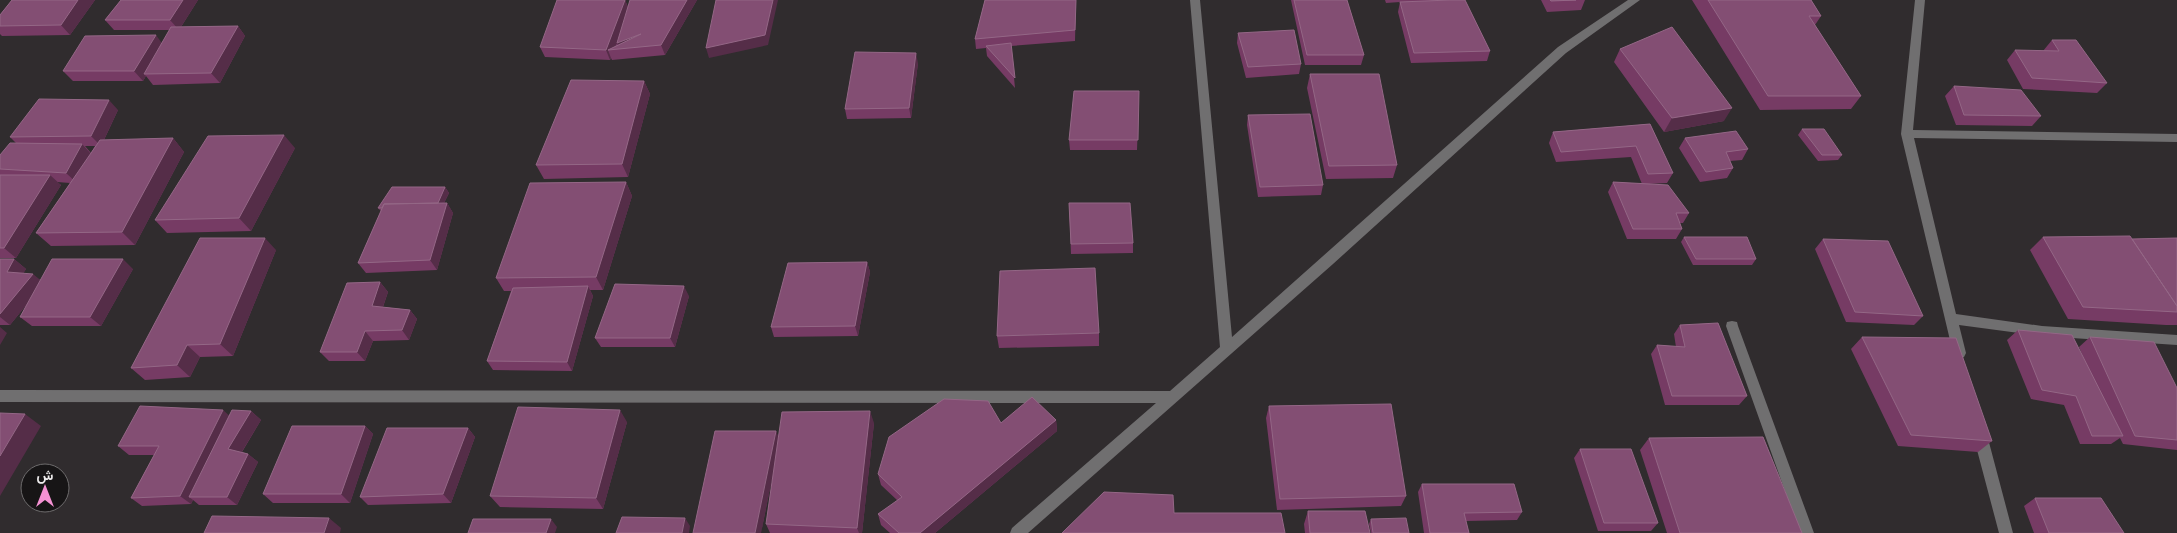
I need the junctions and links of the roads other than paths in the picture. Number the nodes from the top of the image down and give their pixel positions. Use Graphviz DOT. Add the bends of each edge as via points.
graph roads {
  1 [pos="1196,0"];
  2 [pos="1635,0"];
  3 [pos="1920,0"];
  4 [pos="1907,134"];
  5 [pos="2177,138"];
  6 [pos="1950,319"];
  7 [pos="1732,326"];
  8 [pos="2177,340"];
  9 [pos="1226,349"];
  10 [pos="1962,366"];
  11 [pos="0,396"];
  12 [pos="1173,397"];
  13 [pos="1977,421"];
  14 [pos="1017,533"];
  15 [pos="1806,533"];
  16 [pos="2006,533"];
  1 -- 9 [label="street"];
  2 -- 9 [label="street" via="1562,50"];
  3 -- 4 [label="street"];
  4 -- 5 [label="street"];
  4 -- 6 [label="street"];
  6 -- 8 [label="street" via="2042,331"];
  6 -- 10 [label="street"];
  7 -- 15 [label="street"];
  9 -- 12 [label="street"];
  11 -- 12 [label="street"];
  12 -- 14 [label="street"];
  13 -- 16 [label="street"];
}
